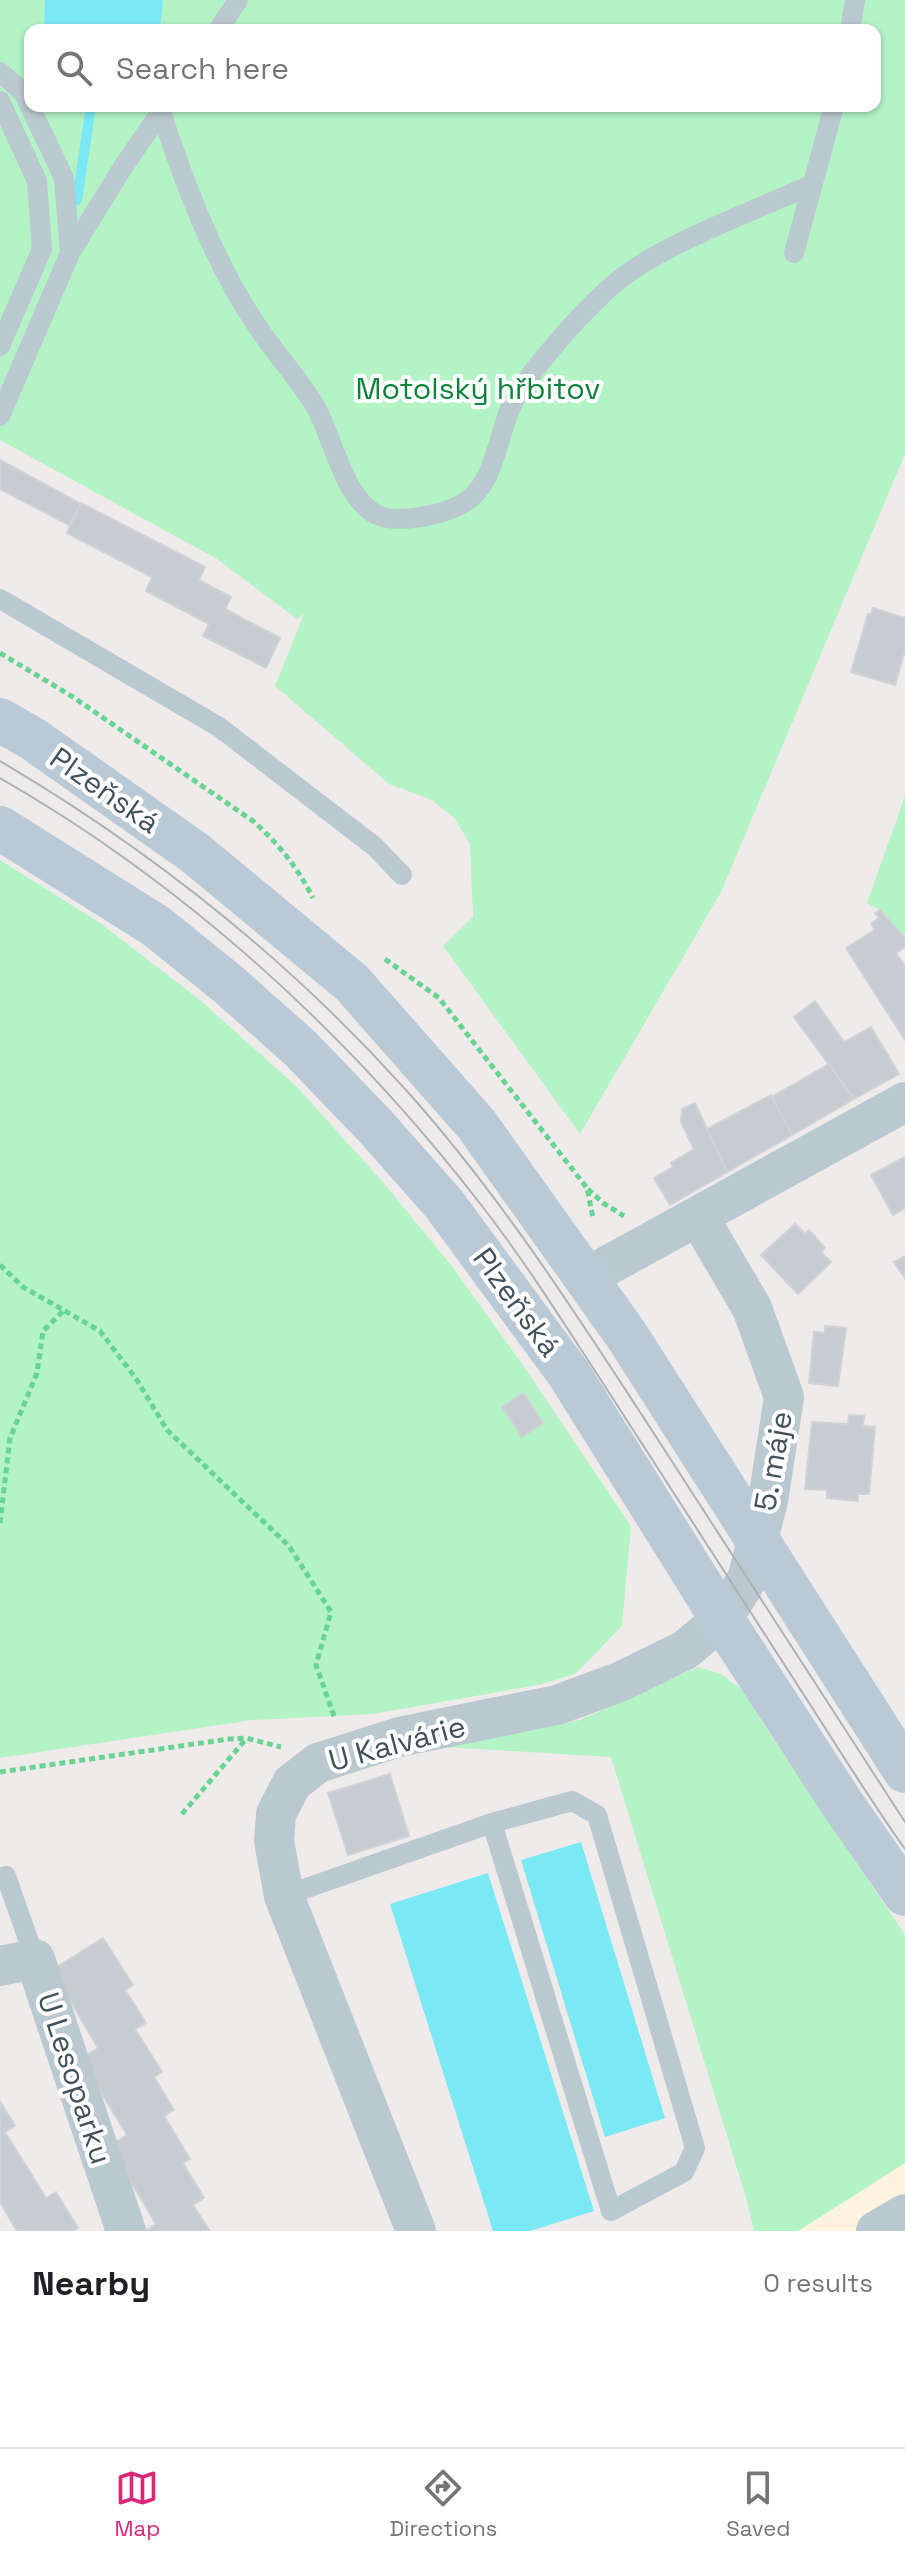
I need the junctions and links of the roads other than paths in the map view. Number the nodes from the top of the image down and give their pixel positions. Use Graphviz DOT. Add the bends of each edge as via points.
graph roads {
  1 [pos="238,0"];
  2 [pos="855,0"];
  3 [pos="222,24"];
  4 [pos="851,24"];
  5 [pos="0,72"];
  6 [pos="24,94"];
  7 [pos="0,101"];
  8 [pos="33,112"];
  9 [pos="161,112"];
  10 [pos="164,112"];
  11 [pos="832,112"];
  12 [pos="813,184"];
  13 [pos="70,253"];
  14 [pos="794,253"];
  15 [pos="0,346"];
  16 [pos="0,416"];
  17 [pos="0,599"];
  18 [pos="0,720"];
  19 [pos="0,828"];
  20 [pos="402,875"];
  21 [pos="905,1102"];
  22 [pos="699,1218"];
  23 [pos="587,1277"];
  24 [pos="757,1539"];
  25 [pos="722,1619"];
  26 [pos="905,1771"];
  27 [pos="492,1823"];
  28 [pos="0,1878"];
  29 [pos="905,1894"];
  30 [pos="284,1896"];
  31 [pos="18,1962"];
  32 [pos="905,2214"];
  33 [pos="126,2231"];
  34 [pos="416,2231"];
  35 [pos="876,2231"];
  1 -- 3 [label="lane"];
  2 -- 4 [label="lane"];
  5 -- 6 [label="lane"];
  7 -- 15 [label="lane" via="37,181 42,249"];
  8 -- 13 [label="lane" via="64,178"];
  9 -- 13 [label="lane"];
  10 -- 12 [label="lane" via="178,163 256,324 315,406 360,501 375,514 397,519 464,503 481,486 511,408 535,370 593,303 641,264"];
  11 -- 12 [label="lane"];
  12 -- 14 [label="lane"];
  13 -- 16 [label="lane"];
  17 -- 20 [label="lane" via="219,727 374,846"];
  18 -- 23 [label="main road, Plzeňská" via="195,853 352,983 477,1125"];
  19 -- 25 [label="main road, Plzeňská" via="180,945 300,1048 376,1127 444,1204 569,1374"];
  21 -- 22 [label="street"];
  22 -- 23 [label="street"];
  22 -- 24 [label="street, 5. máje" via="752,1308 784,1397"];
  23 -- 24 [label="main road, Plzeňská"];
  24 -- 25 [label="street, 5. máje" via="747,1579"];
  24 -- 26 [label="main road, Plzeňská"];
  25 -- 29 [label="main road, Plzeňská"];
  25 -- 30 [label="street, U Kalvárie" via="685,1650 557,1705 399,1737 318,1763 292,1783 276,1814 274,1841"];
  27 -- 27 [label="lane" via="572,1801 597,1815 695,2148 684,2172 611,2211"];
  27 -- 30 [label="lane"];
  28 -- 31 [label="lane" via="6,1876"];
  30 -- 34 [label="street, U Kalvárie"];
  31 -- 33 [label="street, U Lesoparku"];
  32 -- 35 [label="street"];
}
